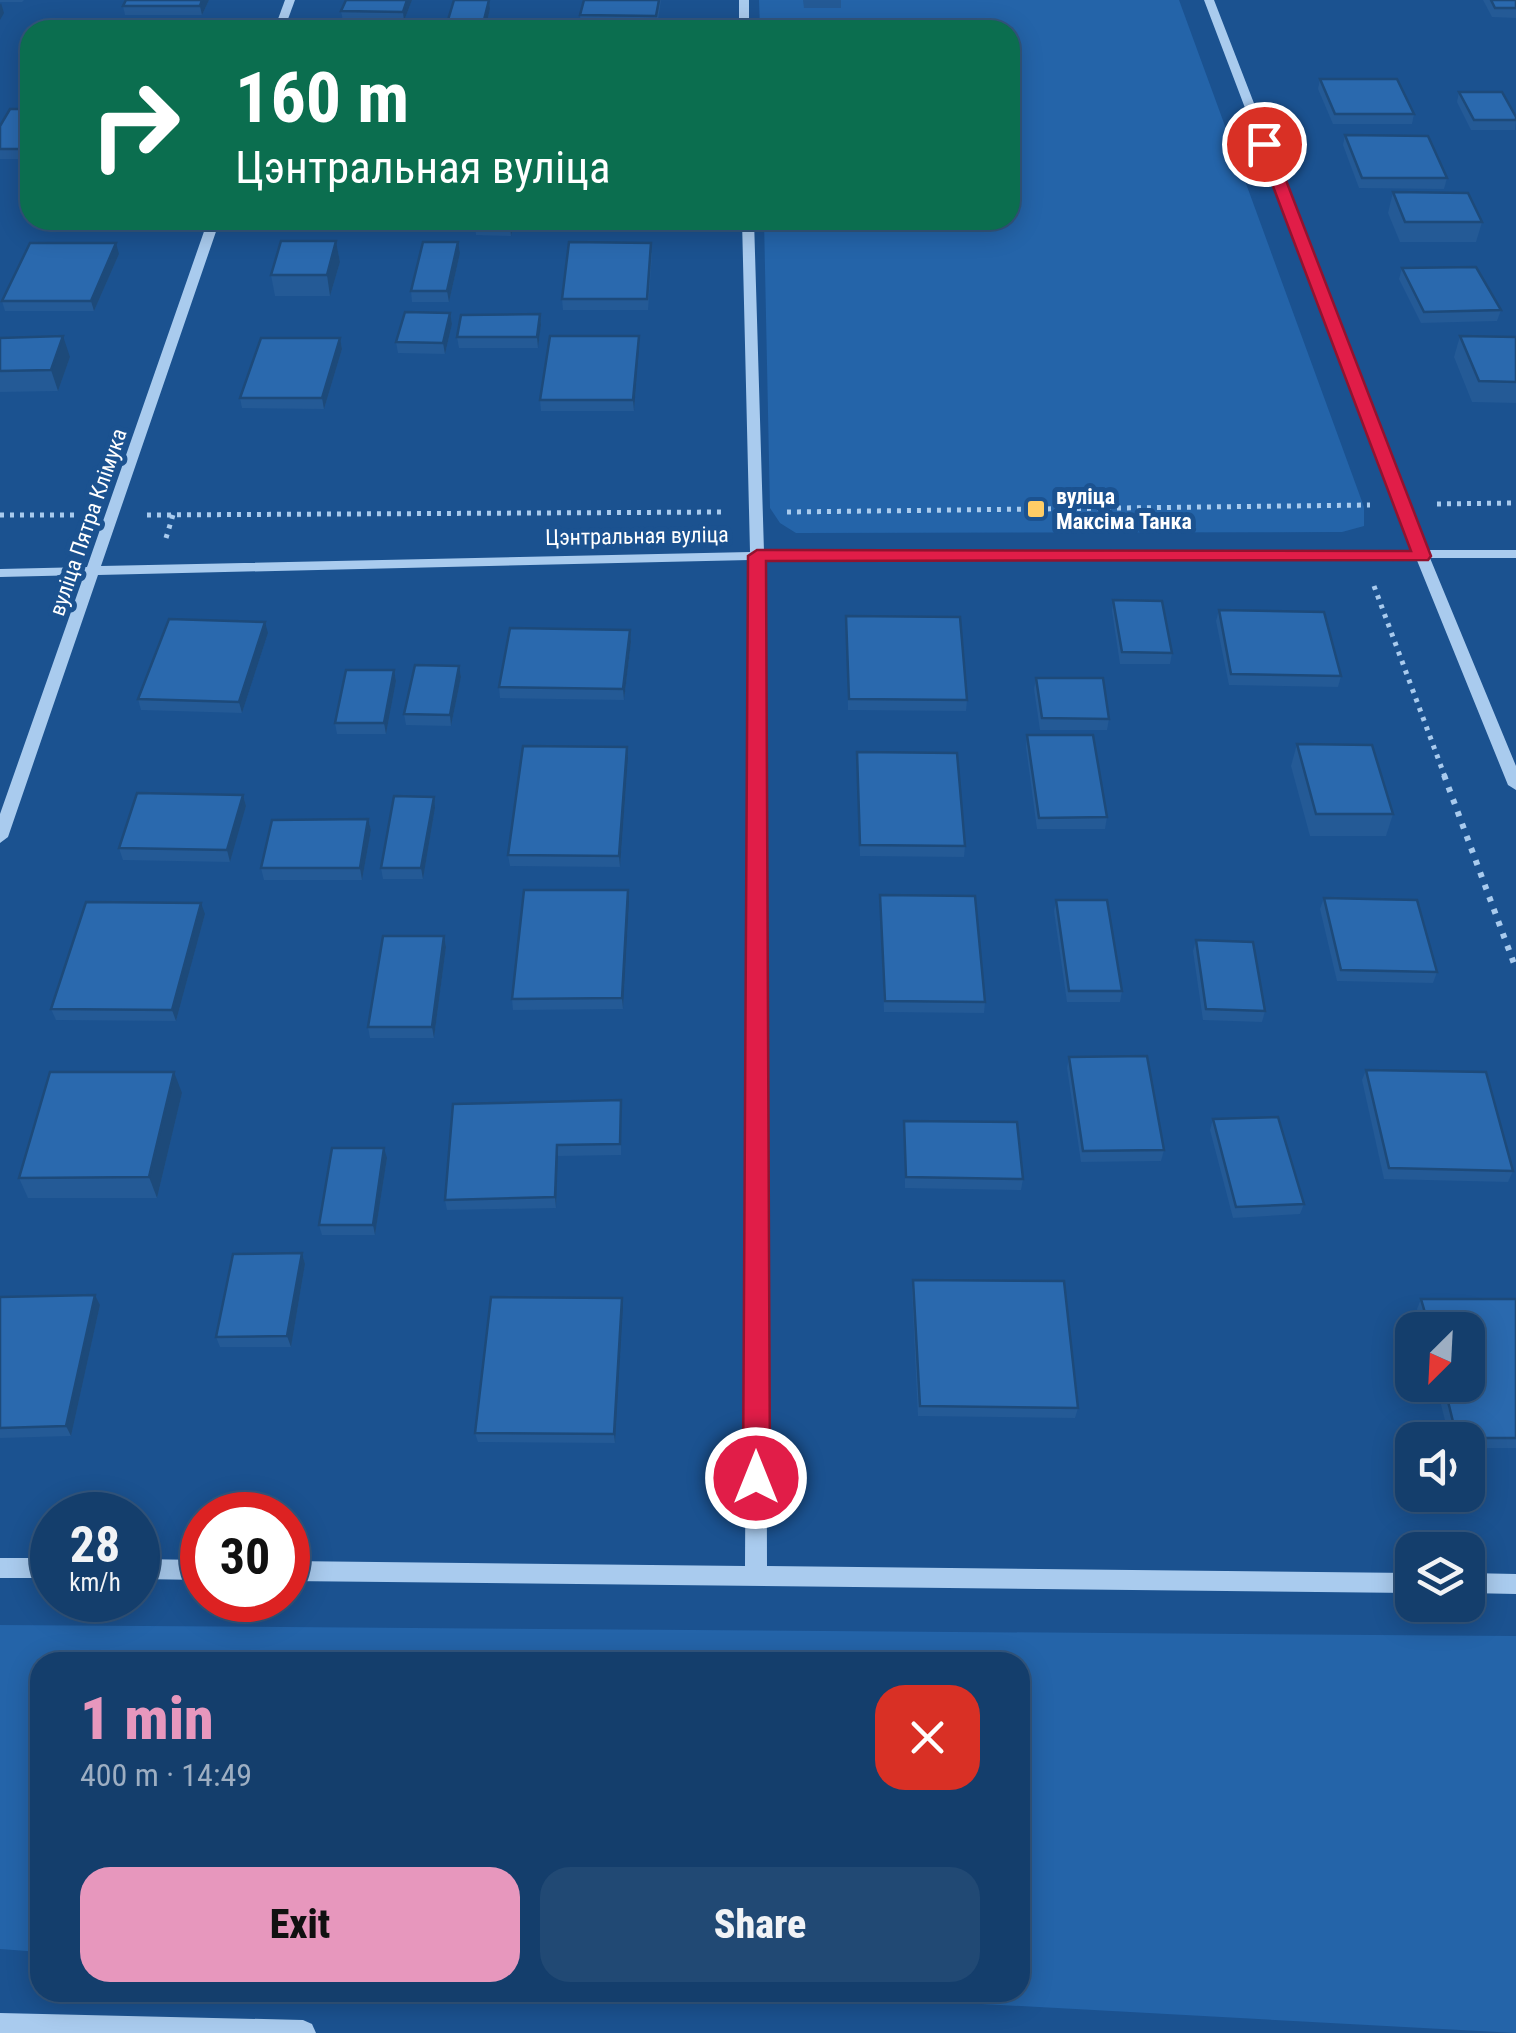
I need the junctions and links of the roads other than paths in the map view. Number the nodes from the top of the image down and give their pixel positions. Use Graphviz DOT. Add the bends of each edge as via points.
graph roads {
  1 [pos="1209,0"];
  2 [pos="211,230"];
  3 [pos="748,230"];
  4 [pos="1516,554"];
  5 [pos="757,556"];
  6 [pos="1422,556"];
  7 [pos="92,571"];
  8 [pos="0,573"];
  9 [pos="1516,784"];
  10 [pos="0,837"];
  11 [pos="0,1568"];
  12 [pos="30,1568"];
  13 [pos="310,1571"];
  14 [pos="756,1576"];
  15 [pos="1395,1582"];
  16 [pos="1485,1583"];
  17 [pos="1516,1584"];
  18 [pos="0,2026"];
  19 [pos="303,2033"];
  1 -- 6 [label="street"];
  2 -- 7 [label="street, вуліца Пятра Клімука"];
  3 -- 5 [label="street"];
  4 -- 6 [label="street, Цэнтральная вуліца"];
  5 -- 6 [label="street, Цэнтральная вуліца"];
  5 -- 7 [label="street, Цэнтральная вуліца"];
  5 -- 14 [label="street"];
  6 -- 9 [label="street"];
  7 -- 8 [label="street, Цэнтральная вуліца"];
  7 -- 10 [label="street, вуліца Пятра Клімука"];
  11 -- 12 [label="street"];
  13 -- 14 [label="street"];
  14 -- 15 [label="street"];
  16 -- 17 [label="street"];
  18 -- 19 [label="street"];
}
